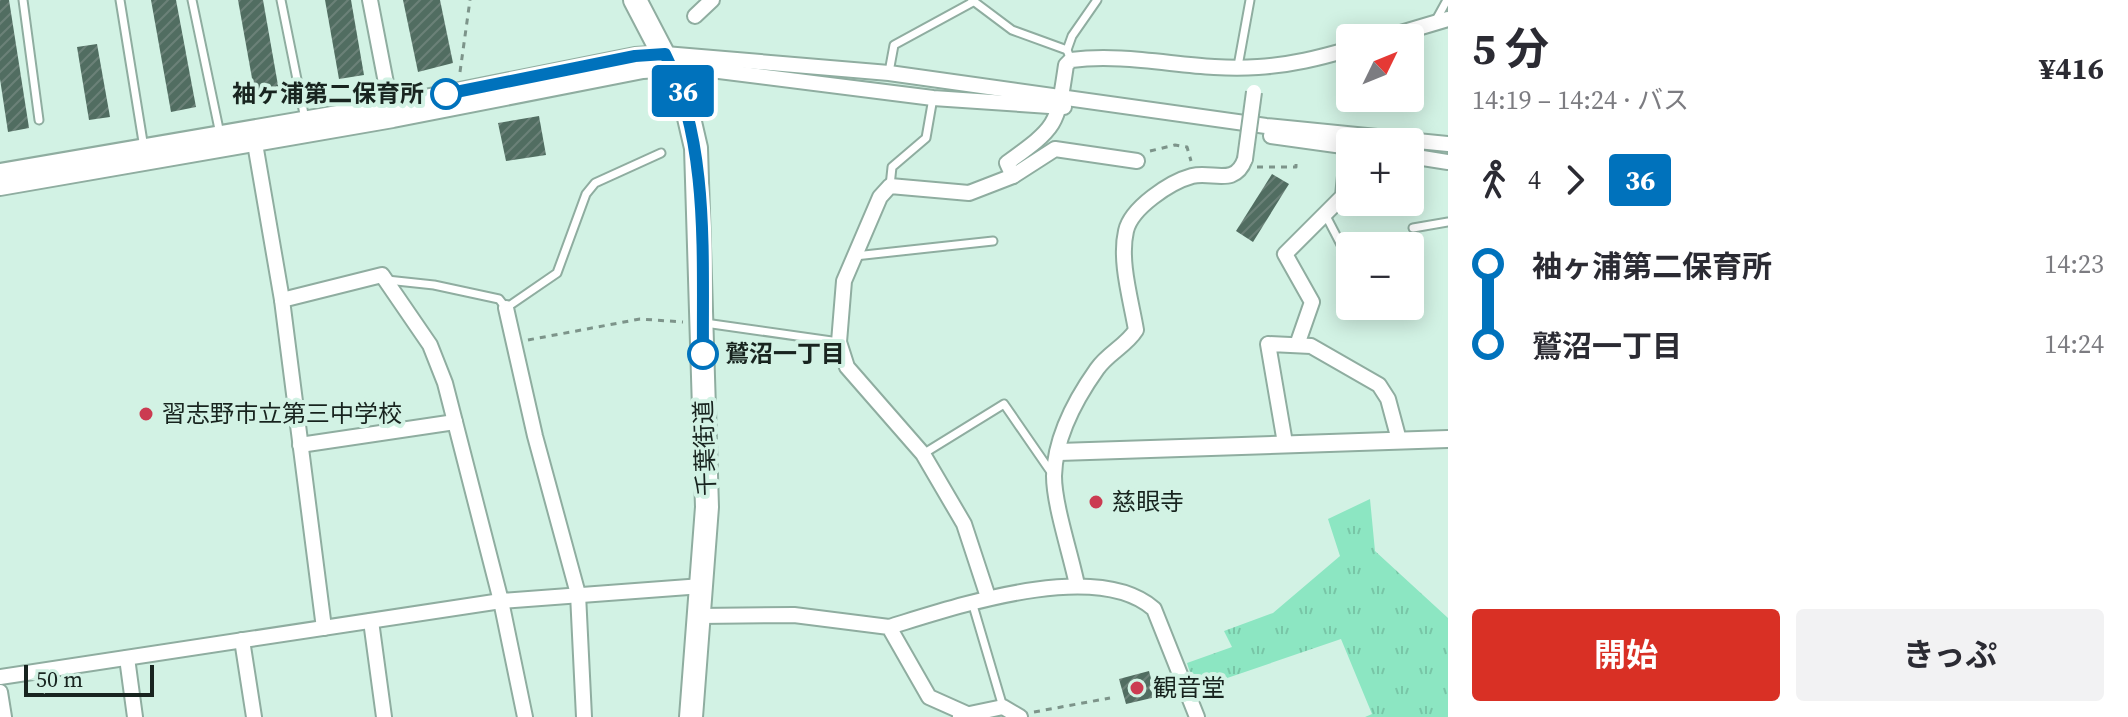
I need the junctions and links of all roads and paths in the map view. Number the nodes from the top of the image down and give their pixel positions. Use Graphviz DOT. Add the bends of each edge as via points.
graph roads {
  1 [pos="23,0"];
  2 [pos="120,0"];
  3 [pos="192,0"];
  4 [pos="281,0"];
  5 [pos="370,0"];
  6 [pos="470,0"];
  7 [pos="635,0"];
  8 [pos="712,0"];
  9 [pos="1097,0"];
  10 [pos="1250,0"];
  11 [pos="1447,0"];
  12 [pos="972,1"];
  13 [pos="695,16"];
  14 [pos="1442,20"];
  15 [pos="1336,53"];
  16 [pos="1069,55"];
  17 [pos="668,61"];
  18 [pos="1238,66"];
  19 [pos="1257,67"];
  20 [pos="460,72"];
  21 [pos="889,73"];
  22 [pos="933,98"];
  23 [pos="1062,102"];
  24 [pos="391,112"];
  25 [pos="305,119"];
  26 [pos="39,120"];
  27 [pos="220,134"];
  28 [pos="253,135"];
  29 [pos="1448,144"];
  30 [pos="1336,145"];
  31 [pos="661,153"];
  32 [pos="145,154"];
  33 [pos="1424,158"];
  34 [pos="1296,160"];
  35 [pos="1137,161"];
  36 [pos="1448,162"];
  37 [pos="1249,163"];
  38 [pos="0,172"];
  39 [pos="1013,176"];
  40 [pos="1195,176"];
  41 [pos="890,186"];
  42 [pos="0,187"];
  43 [pos="1336,203"];
  44 [pos="1325,214"];
  45 [pos="1448,222"];
  46 [pos="1413,228"];
  47 [pos="1336,235"];
  48 [pos="993,241"];
  49 [pos="853,256"];
  50 [pos="387,280"];
  51 [pos="282,300"];
  52 [pos="506,308"];
  53 [pos="702,323"];
  54 [pos="513,342"];
  55 [pos="839,342"];
  56 [pos="1297,345"];
  57 [pos="455,422"];
  58 [pos="1448,439"];
  59 [pos="1399,440"];
  60 [pos="1285,443"];
  61 [pos="300,445"];
  62 [pos="1059,452"];
  63 [pos="923,454"];
  64 [pos="1054,476"];
  65 [pos="1077,585"];
  66 [pos="702,586"];
  67 [pos="578,594"];
  68 [pos="988,597"];
  69 [pos="501,601"];
  70 [pos="972,602"];
  71 [pos="699,616"];
  72 [pos="371,621"];
  73 [pos="889,627"];
  74 [pos="324,628"];
  75 [pos="242,640"];
  76 [pos="127,658"];
  77 [pos="0,677"];
  78 [pos="0,692"];
  79 [pos="1110,698"];
  80 [pos="1003,707"];
  81 [pos="961,716"];
  82 [pos="1019,716"];
  83 [pos="4,717"];
  84 [pos="135,717"];
  85 [pos="254,717"];
  86 [pos="384,717"];
  87 [pos="525,717"];
  88 [pos="584,717"];
  89 [pos="691,717"];
  90 [pos="1197,717"];
  1 -- 26 [label="lane"];
  2 -- 32 [label="lane"];
  3 -- 27 [label="lane"];
  4 -- 25 [label="lane"];
  5 -- 24 [label="street"];
  6 -- 20 [label="path"];
  7 -- 17 [label="highway, 千葉街道"];
  8 -- 13 [label="street"];
  9 -- 16 [label="lane"];
  10 -- 18 [label="lane"];
  11 -- 14 [label="lane"];
  12 -- 16 [label="lane" via="1012,30"];
  12 -- 21 [label="lane" via="894,45"];
  15 -- 19 [label="street" via="1304,63"];
  16 -- 18 [label="street"];
  16 -- 23 [label="street"];
  17 -- 21 [label="street"];
  17 -- 22 [label="street"];
  17 -- 24 [label="street" via="635,56"];
  17 -- 53 [label="highway, 千葉街道" via="683,92 696,148"];
  18 -- 19 [label="street"];
  19 -- 37 [label="street, bridge"];
  21 -- 23 [label="street"];
  22 -- 23 [label="street"];
  22 -- 41 [label="lane" via="926,138 892,167"];
  23 -- 29 [label="street"];
  23 -- 30 [label="street"];
  23 -- 39 [label="street" via="1044,136 1007,163"];
  24 -- 25 [label="street"];
  24 -- 28 [label="street"];
  25 -- 28 [label="street"];
  27 -- 28 [label="street"];
  27 -- 32 [label="street"];
  28 -- 32 [label="street"];
  28 -- 51 [label="street"];
  31 -- 52 [label="lane" via="595,183 586,194 557,273"];
  32 -- 38 [label="street"];
  32 -- 42 [label="street"];
  33 -- 36 [label="street"];
  34 -- 37 [label="path" via="1296,167"];
  35 -- 39 [label="street" via="1055,149"];
  35 -- 40 [label="path" via="1142,153 1187,147"];
  37 -- 40 [label="street" via="1232,176"];
  39 -- 41 [label="street" via="969,193"];
  40 -- 62 [label="street" via="1150,200 1126,228 1136,330 1107,355 1076,398"];
  41 -- 49 [label="street"];
  43 -- 44 [label="street"];
  44 -- 47 [label="lane"];
  44 -- 56 [label="street" via="1285,254 1312,302"];
  45 -- 46 [label="lane"];
  48 -- 49 [label="lane"];
  49 -- 55 [label="street" via="842,294"];
  50 -- 51 [label="street" via="382,275"];
  50 -- 52 [label="lane" via="499,299"];
  50 -- 57 [label="street" via="430,345"];
  51 -- 61 [label="street"];
  52 -- 54 [label="street"];
  53 -- 54 [label="path" via="640,319"];
  53 -- 55 [label="lane"];
  53 -- 66 [label="highway, 千葉街道" via="707,507"];
  54 -- 67 [label="street"];
  55 -- 63 [label="street" via="847,367 864,391"];
  56 -- 59 [label="street" via="1311,346 1379,385"];
  56 -- 60 [label="street" via="1268,344"];
  57 -- 61 [label="street"];
  57 -- 69 [label="street"];
  58 -- 59 [label="street"];
  59 -- 60 [label="street"];
  60 -- 62 [label="street"];
  61 -- 74 [label="street"];
  62 -- 64 [label="street"];
  63 -- 64 [label="lane" via="1004,404"];
  63 -- 68 [label="street" via="964,524"];
  64 -- 65 [label="street"];
  65 -- 68 [label="street"];
  65 -- 90 [label="street" via="1143,599 1154,609"];
  66 -- 67 [label="street"];
  66 -- 71 [label="highway, 千葉街道"];
  67 -- 69 [label="street"];
  67 -- 88 [label="street"];
  68 -- 70 [label="street"];
  69 -- 72 [label="street"];
  69 -- 87 [label="street"];
  70 -- 73 [label="street"];
  70 -- 80 [label="lane"];
  71 -- 73 [label="street" via="794,615"];
  71 -- 89 [label="highway, 千葉街道"];
  72 -- 74 [label="street"];
  72 -- 86 [label="street"];
  73 -- 81 [label="street" via="929,697"];
  74 -- 75 [label="street"];
  75 -- 76 [label="street"];
  75 -- 85 [label="street"];
  76 -- 77 [label="street"];
  76 -- 84 [label="street"];
  78 -- 83 [label="street"];
  79 -- 82 [label="path"];
  80 -- 81 [label="street"];
  80 -- 82 [label="street"];
}
